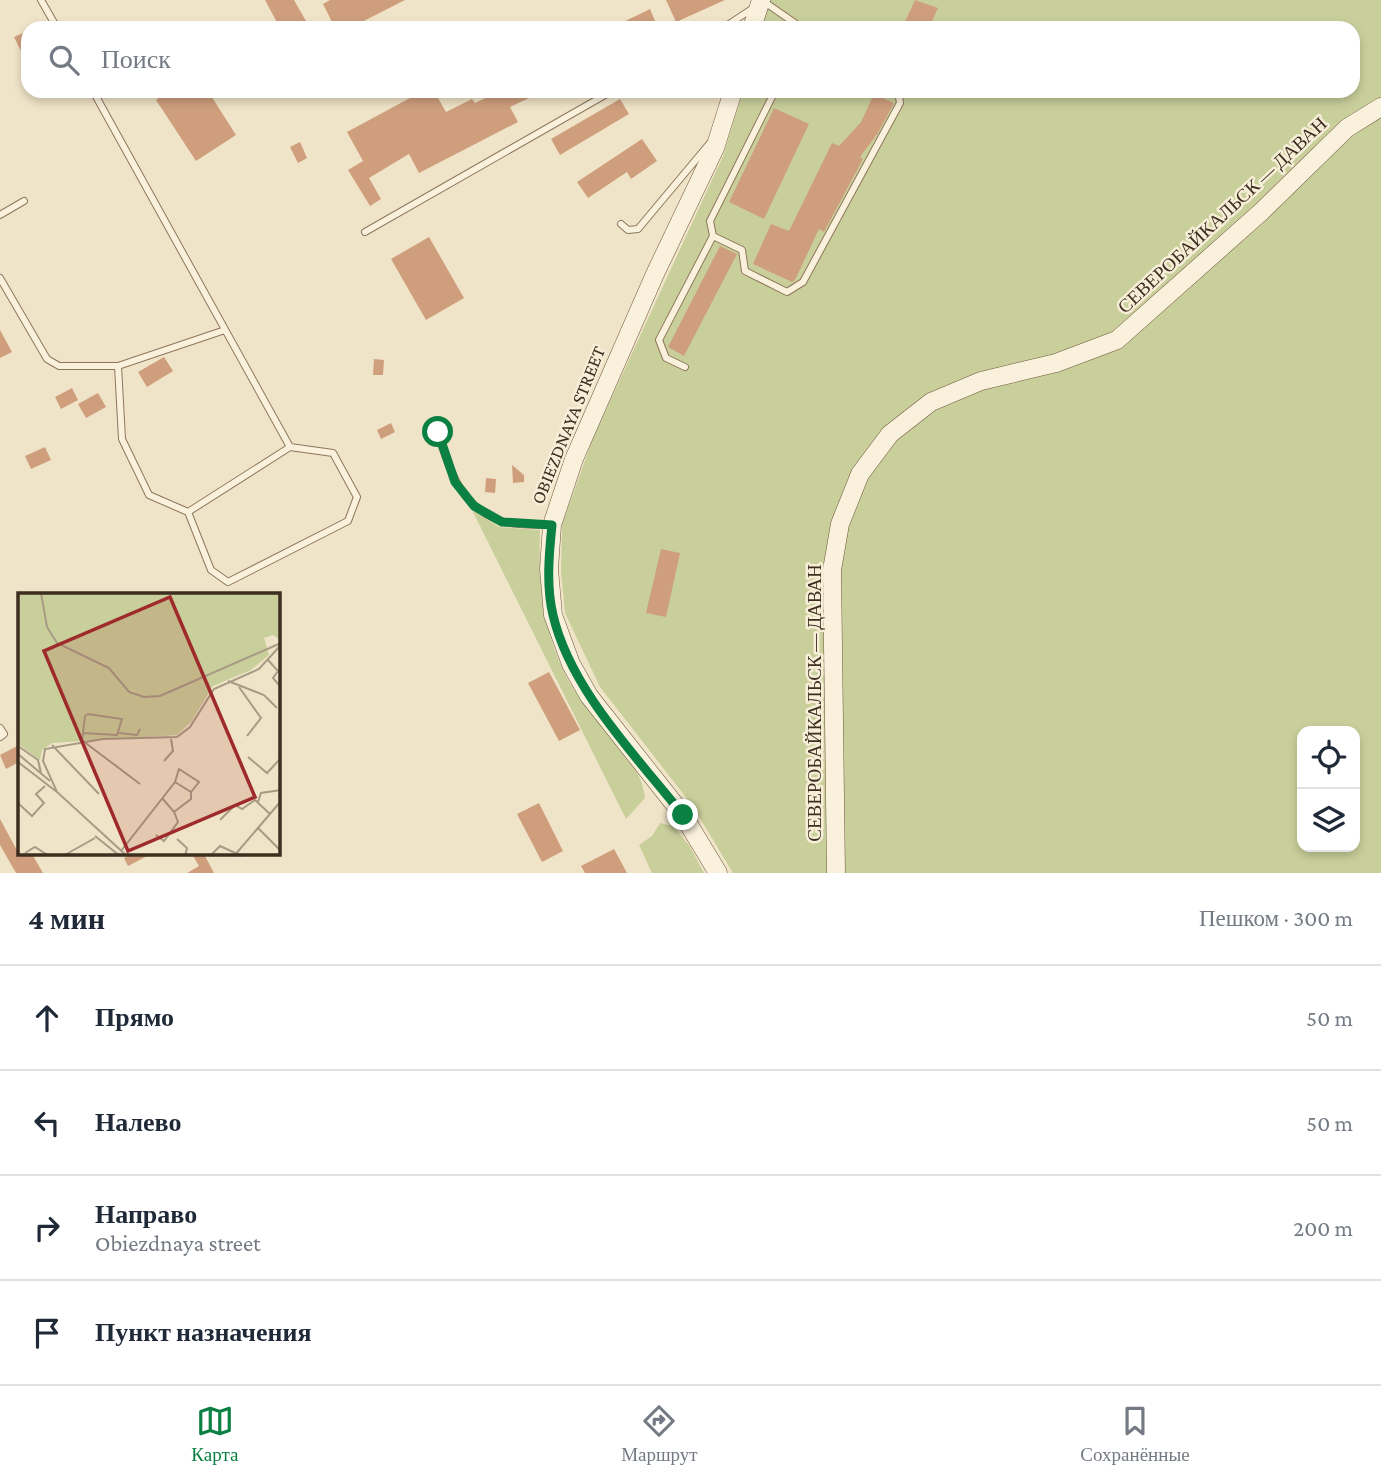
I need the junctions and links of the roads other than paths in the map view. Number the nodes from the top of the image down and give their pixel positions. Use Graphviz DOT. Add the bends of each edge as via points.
graph roads {
  1 [pos="41,0"];
  2 [pos="760,2"];
  3 [pos="53,21"];
  4 [pos="733,21"];
  5 [pos="754,21"];
  6 [pos="791,21"];
  7 [pos="97,98"];
  8 [pos="600,98"];
  9 [pos="731,98"];
  10 [pos="772,98"];
  11 [pos="899,98"];
  12 [pos="1381,107"];
  13 [pos="721,131"];
  14 [pos="24,201"];
  15 [pos="0,215"];
  16 [pos="621,224"];
  17 [pos="365,232"];
  18 [pos="713,236"];
  19 [pos="0,278"];
  20 [pos="225,330"];
  21 [pos="118,366"];
  22 [pos="685,367"];
  23 [pos="438,432"];
  24 [pos="290,447"];
  25 [pos="188,512"];
  26 [pos="552,525"];
  27 [pos="0,728"];
  28 [pos="0,737"];
  29 [pos="718,873"];
  30 [pos="835,873"];
  1 -- 3 [label="lane"];
  2 -- 4 [label="lane"];
  2 -- 5 [label="main road"];
  2 -- 6 [label="lane"];
  7 -- 20 [label="lane"];
  8 -- 17 [label="lane"];
  9 -- 13 [label="main road, OBIEZDNAYA STREET"];
  10 -- 18 [label="lane" via="710,221"];
  11 -- 18 [label="lane" via="803,282 787,292 745,271 742,250"];
  12 -- 30 [label="main road, СЕВЕРОБАЙКАЛЬСК — ДАВАН" via="1347,128 1117,340 1055,363 981,381 931,402 890,434 860,474 840,524 832,570"];
  13 -- 16 [label="lane" via="638,229 628,230"];
  13 -- 26 [label="main road, OBIEZDNAYA STREET" via="596,404"];
  14 -- 15 [label="lane"];
  18 -- 22 [label="lane" via="659,340 666,358"];
  19 -- 21 [label="lane" via="47,359 59,366"];
  20 -- 21 [label="lane"];
  20 -- 24 [label="lane"];
  21 -- 25 [label="lane" via="122,439 149,495"];
  23 -- 26 [label="lane" via="455,482 474,506 502,522"];
  24 -- 25 [label="lane"];
  24 -- 25 [label="lane" via="333,453 357,497 348,521 228,582 211,570"];
  26 -- 29 [label="main road, OBIEZDNAYA STREET" via="553,615 571,664 589,695 683,815"];
  27 -- 28 [label="lane" via="4,734"];
}
